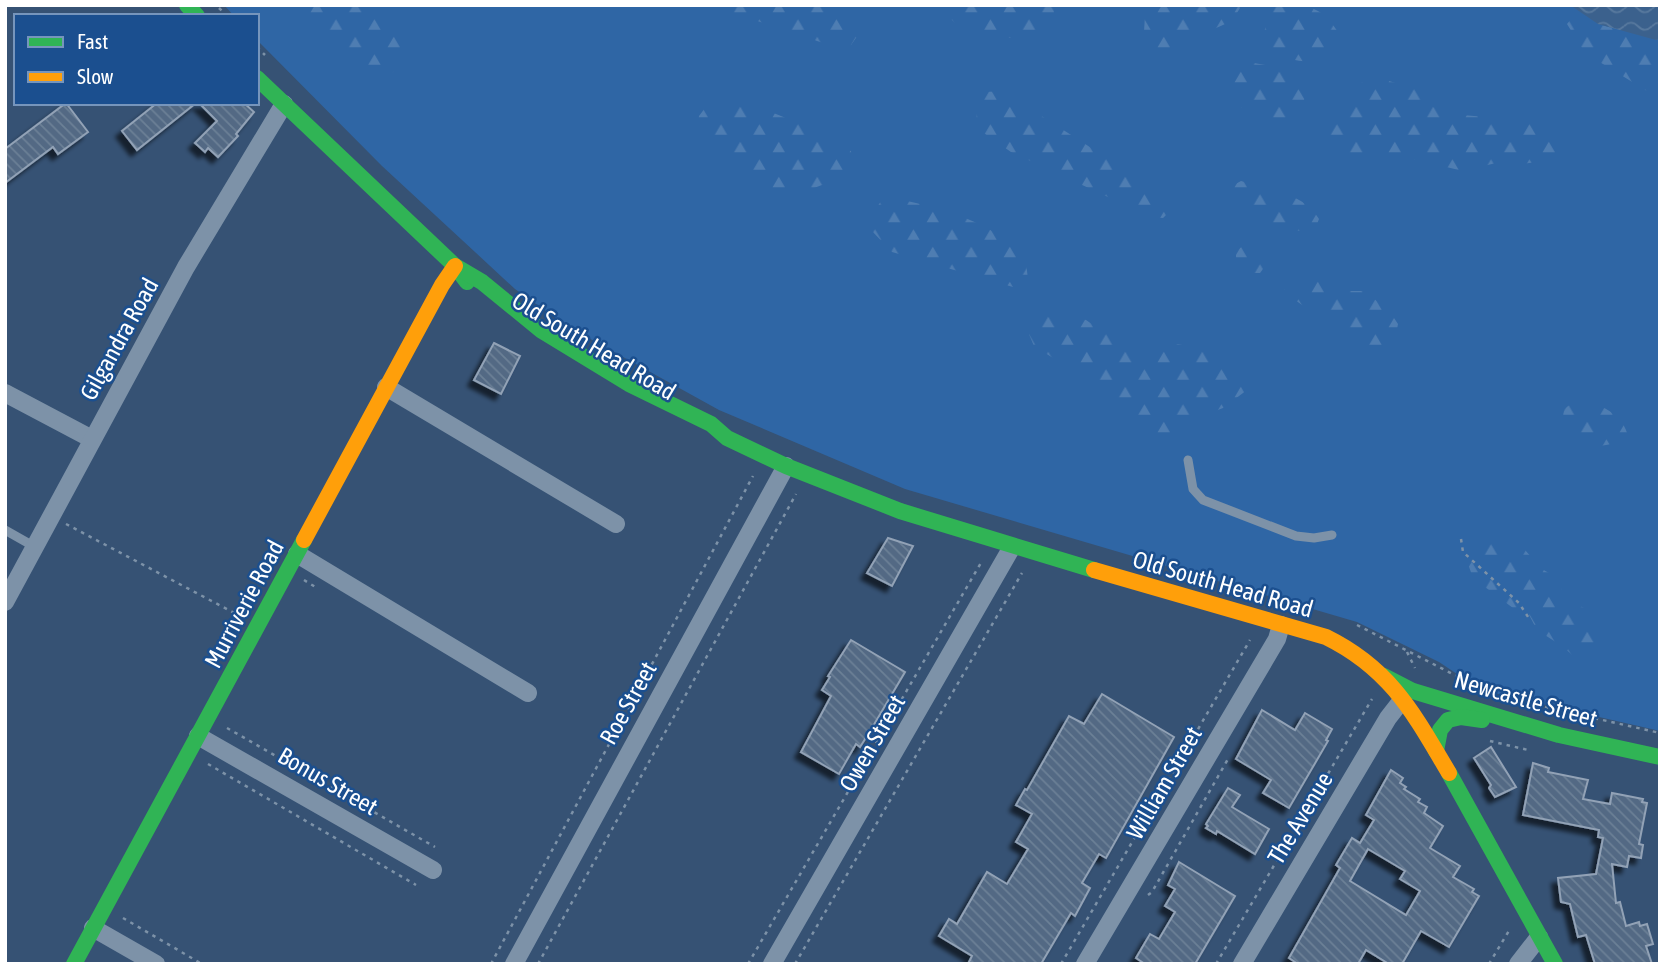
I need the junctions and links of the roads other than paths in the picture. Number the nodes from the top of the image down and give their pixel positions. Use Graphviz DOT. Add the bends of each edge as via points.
graph roads {
  1 [pos="259,80"];
  2 [pos="284,104"];
  3 [pos="455,266"];
  4 [pos="386,387"];
  5 [pos="5,393"];
  6 [pos="92,439"];
  7 [pos="1188,460"];
  8 [pos="786,466"];
  9 [pos="616,524"];
  10 [pos="5,530"];
  11 [pos="1332,535"];
  12 [pos="35,547"];
  13 [pos="1013,547"];
  14 [pos="297,555"];
  15 [pos="5,602"];
  16 [pos="1281,625"];
  17 [pos="1383,676"];
  18 [pos="528,693"];
  19 [pos="1402,700"];
  20 [pos="1559,735"];
  21 [pos="198,736"];
  22 [pos="1436,751"];
  23 [pos="1660,757"];
  24 [pos="433,870"];
  25 [pos="93,928"];
  26 [pos="1539,936"];
  27 [pos="74,964"];
  28 [pos="156,964"];
  29 [pos="514,964"];
  30 [pos="772,964"];
  31 [pos="1085,964"];
  32 [pos="1242,964"];
  33 [pos="1518,964"];
  34 [pos="1555,964"];
  1 -- 2 [label="main road, Old South Head Road"];
  2 -- 3 [label="main road, Old South Head Road"];
  2 -- 6 [label="street, Gilgandra Road" via="186,267"];
  3 -- 4 [label="main road, Murriverie Road"];
  3 -- 8 [label="main road, Old South Head Road" via="542,331 629,384"];
  4 -- 9 [label="street"];
  4 -- 14 [label="main road, Murriverie Road"];
  5 -- 6 [label="street"];
  6 -- 12 [label="street, Gilgandra Road"];
  7 -- 11 [label="lane" via="1194,489 1203,500 1296,536"];
  8 -- 13 [label="main road, Old South Head Road" via="900,511"];
  8 -- 29 [label="street, Roe Street"];
  10 -- 12 [label="lane"];
  12 -- 15 [label="street, Gilgandra Road"];
  13 -- 16 [label="main road, Old South Head Road"];
  13 -- 30 [label="street, Owen Street"];
  14 -- 18 [label="street"];
  14 -- 21 [label="main road, Murriverie Road"];
  16 -- 17 [label="main road, Old South Head Road" via="1326,636"];
  16 -- 31 [label="street, William Street"];
  17 -- 19 [label="main road, Old South Head Road"];
  17 -- 20 [label="main road, Newcastle Street" via="1413,691"];
  19 -- 22 [label="main road, Old South Head Road"];
  19 -- 32 [label="street, The Avenue"];
  20 -- 22 [label="main road" via="1467,717 1448,718 1437,732"];
  20 -- 23 [label="main road, Newcastle Street"];
  21 -- 24 [label="street, Bonus Street"];
  21 -- 25 [label="main road, Murriverie Road"];
  22 -- 26 [label="main road, Old South Head Road"];
  25 -- 27 [label="main road, Murriverie Road"];
  25 -- 28 [label="street"];
  26 -- 33 [label="street"];
  26 -- 34 [label="main road, Old South Head Road"];
}
